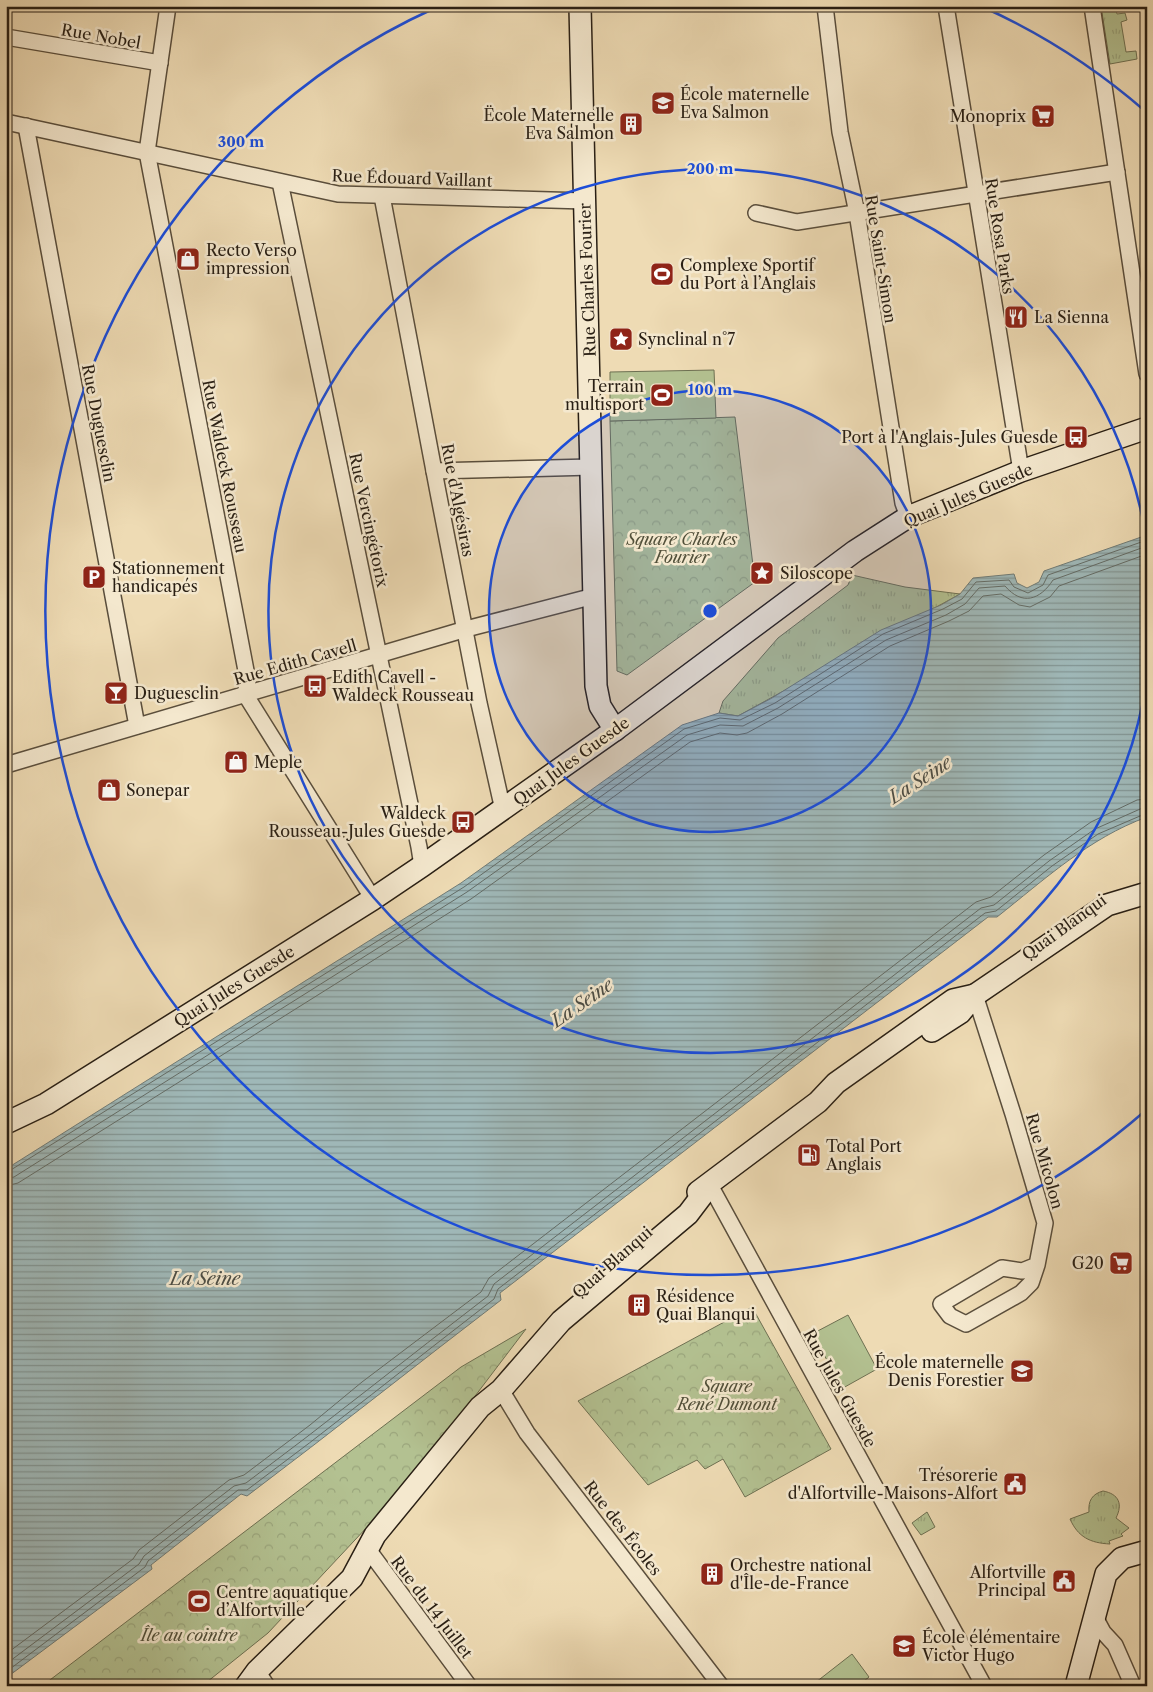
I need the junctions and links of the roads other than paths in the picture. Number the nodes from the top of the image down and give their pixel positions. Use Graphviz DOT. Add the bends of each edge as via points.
graph roads {
  1 [pos="168,6"];
  2 [pos="580,6"];
  3 [pos="825,6"];
  4 [pos="946,6"];
  5 [pos="1092,6"];
  6 [pos="6,37"];
  7 [pos="160,63"];
  8 [pos="6,122"];
  9 [pos="26,126"];
  10 [pos="147,152"];
  11 [pos="1117,172"];
  12 [pos="280,182"];
  13 [pos="976,193"];
  14 [pos="382,196"];
  15 [pos="585,201"];
  16 [pos="756,213"];
  17 [pos="857,213"];
  18 [pos="1147,374"];
  19 [pos="1147,428"];
  20 [pos="592,467"];
  21 [pos="434,471"];
  22 [pos="1021,471"];
  23 [pos="908,518"];
  24 [pos="594,596"];
  25 [pos="466,630"];
  26 [pos="379,655"];
  27 [pos="245,694"];
  28 [pos="137,726"];
  29 [pos="615,730"];
  30 [pos="6,765"];
  31 [pos="504,810"];
  32 [pos="422,866"];
  33 [pos="1147,882"];
  34 [pos="1147,893"];
  35 [pos="373,899"];
  36 [pos="1014,968"];
  37 [pos="975,995"];
  38 [pos="6,1123"];
  39 [pos="710,1185"];
  40 [pos="1037,1265"];
  41 [pos="501,1390"];
  42 [pos="367,1548"];
  43 [pos="1147,1551"];
  44 [pos="1095,1617"];
  45 [pos="257,1681"];
  46 [pos="229,1686"];
  47 [pos="469,1686"];
  48 [pos="721,1686"];
  49 [pos="984,1686"];
  50 [pos="1076,1686"];
  51 [pos="1133,1686"];
  1 -- 7 [label="street, Rue Waldeck Rousseau"];
  2 -- 15 [label="main road, Rue Charles Fourier"];
  3 -- 17 [label="street, Rue Saint-Simon" via="840,132"];
  4 -- 13 [label="street, Rue Rosa Parks"];
  5 -- 11 [label="street"];
  6 -- 7 [label="street, Rue Nobel"];
  7 -- 10 [label="street, Rue Waldeck Rousseau"];
  8 -- 9 [label="street, Rue Édouard Vaillant"];
  9 -- 10 [label="street, Rue Édouard Vaillant"];
  9 -- 28 [label="street, Rue Duguesclin"];
  10 -- 12 [label="street, Rue Édouard Vaillant"];
  10 -- 27 [label="street, Rue Waldeck Rousseau" via="248,681"];
  11 -- 13 [label="street"];
  11 -- 18 [label="street"];
  12 -- 14 [label="street, Rue Édouard Vaillant" via="338,194"];
  12 -- 26 [label="street, Rue Vercingétorix"];
  13 -- 17 [label="street"];
  13 -- 22 [label="street, Rue Rosa Parks"];
  14 -- 15 [label="street, Rue Édouard Vaillant"];
  14 -- 21 [label="street, Rue d'Algésiras"];
  15 -- 20 [label="main road, Rue Charles Fourier"];
  16 -- 17 [label="street" via="797,222"];
  17 -- 23 [label="street, Rue Saint-Simon"];
  19 -- 22 [label="main road, Quai Jules Guesde"];
  20 -- 21 [label="street"];
  20 -- 24 [label="main road, Rue Charles Fourier"];
  21 -- 25 [label="street, Rue d'Algésiras"];
  22 -- 23 [label="main road, Quai Jules Guesde"];
  23 -- 29 [label="main road, Quai Jules Guesde" via="855,551"];
  24 -- 25 [label="street, Rue Edith Cavell"];
  24 -- 29 [label="main road, Rue Charles Fourier" via="597,697"];
  25 -- 26 [label="street, Rue Edith Cavell"];
  25 -- 31 [label="street, Rue d'Algésiras"];
  26 -- 27 [label="street, Rue Edith Cavell"];
  26 -- 32 [label="street, Rue Vercingétorix"];
  27 -- 28 [label="street, Rue Edith Cavell"];
  27 -- 35 [label="street"];
  28 -- 30 [label="street, Rue Edith Cavell"];
  29 -- 31 [label="main road, Quai Jules Guesde"];
  31 -- 32 [label="main road, Quai Jules Guesde"];
  32 -- 35 [label="main road, Quai Jules Guesde"];
  33 -- 36 [label="main road, Quai Blanqui" via="1095,901 1020,955"];
  34 -- 36 [label="main road, Quai Blanqui" via="1107,905"];
  35 -- 38 [label="main road, Quai Jules Guesde" via="46,1104"];
  36 -- 37 [label="main road, Quai Blanqui"];
  37 -- 39 [label="main road, Quai Blanqui" via="953,1000 836,1083 818,1102"];
  37 -- 40 [label="street, Rue Micolon" via="1045,1223"];
  39 -- 41 [label="main road, Quai Blanqui" via="688,1214 561,1321"];
  39 -- 49 [label="street, Rue Jules Guesde"];
  40 -- 40 [label="street, Rue Micolon" via="1022,1271 1002,1268 941,1304 950,1316 966,1324 1021,1292 1031,1283"];
  41 -- 42 [label="main road, Quai Blanqui" via="480,1407"];
  41 -- 48 [label="street, Rue des Écoles" via="527,1433"];
  42 -- 45 [label="main road, Quai Blanqui" via="352,1578 291,1638"];
  42 -- 47 [label="street, Rue du 14 Juillet"];
  43 -- 44 [label="main road" via="1134,1553 1114,1564 1106,1574"];
  44 -- 50 [label="main road"];
  44 -- 51 [label="street" via="1115,1645"];
  45 -- 46 [label="main road, Quai Blanqui" via="238,1678"];
}
